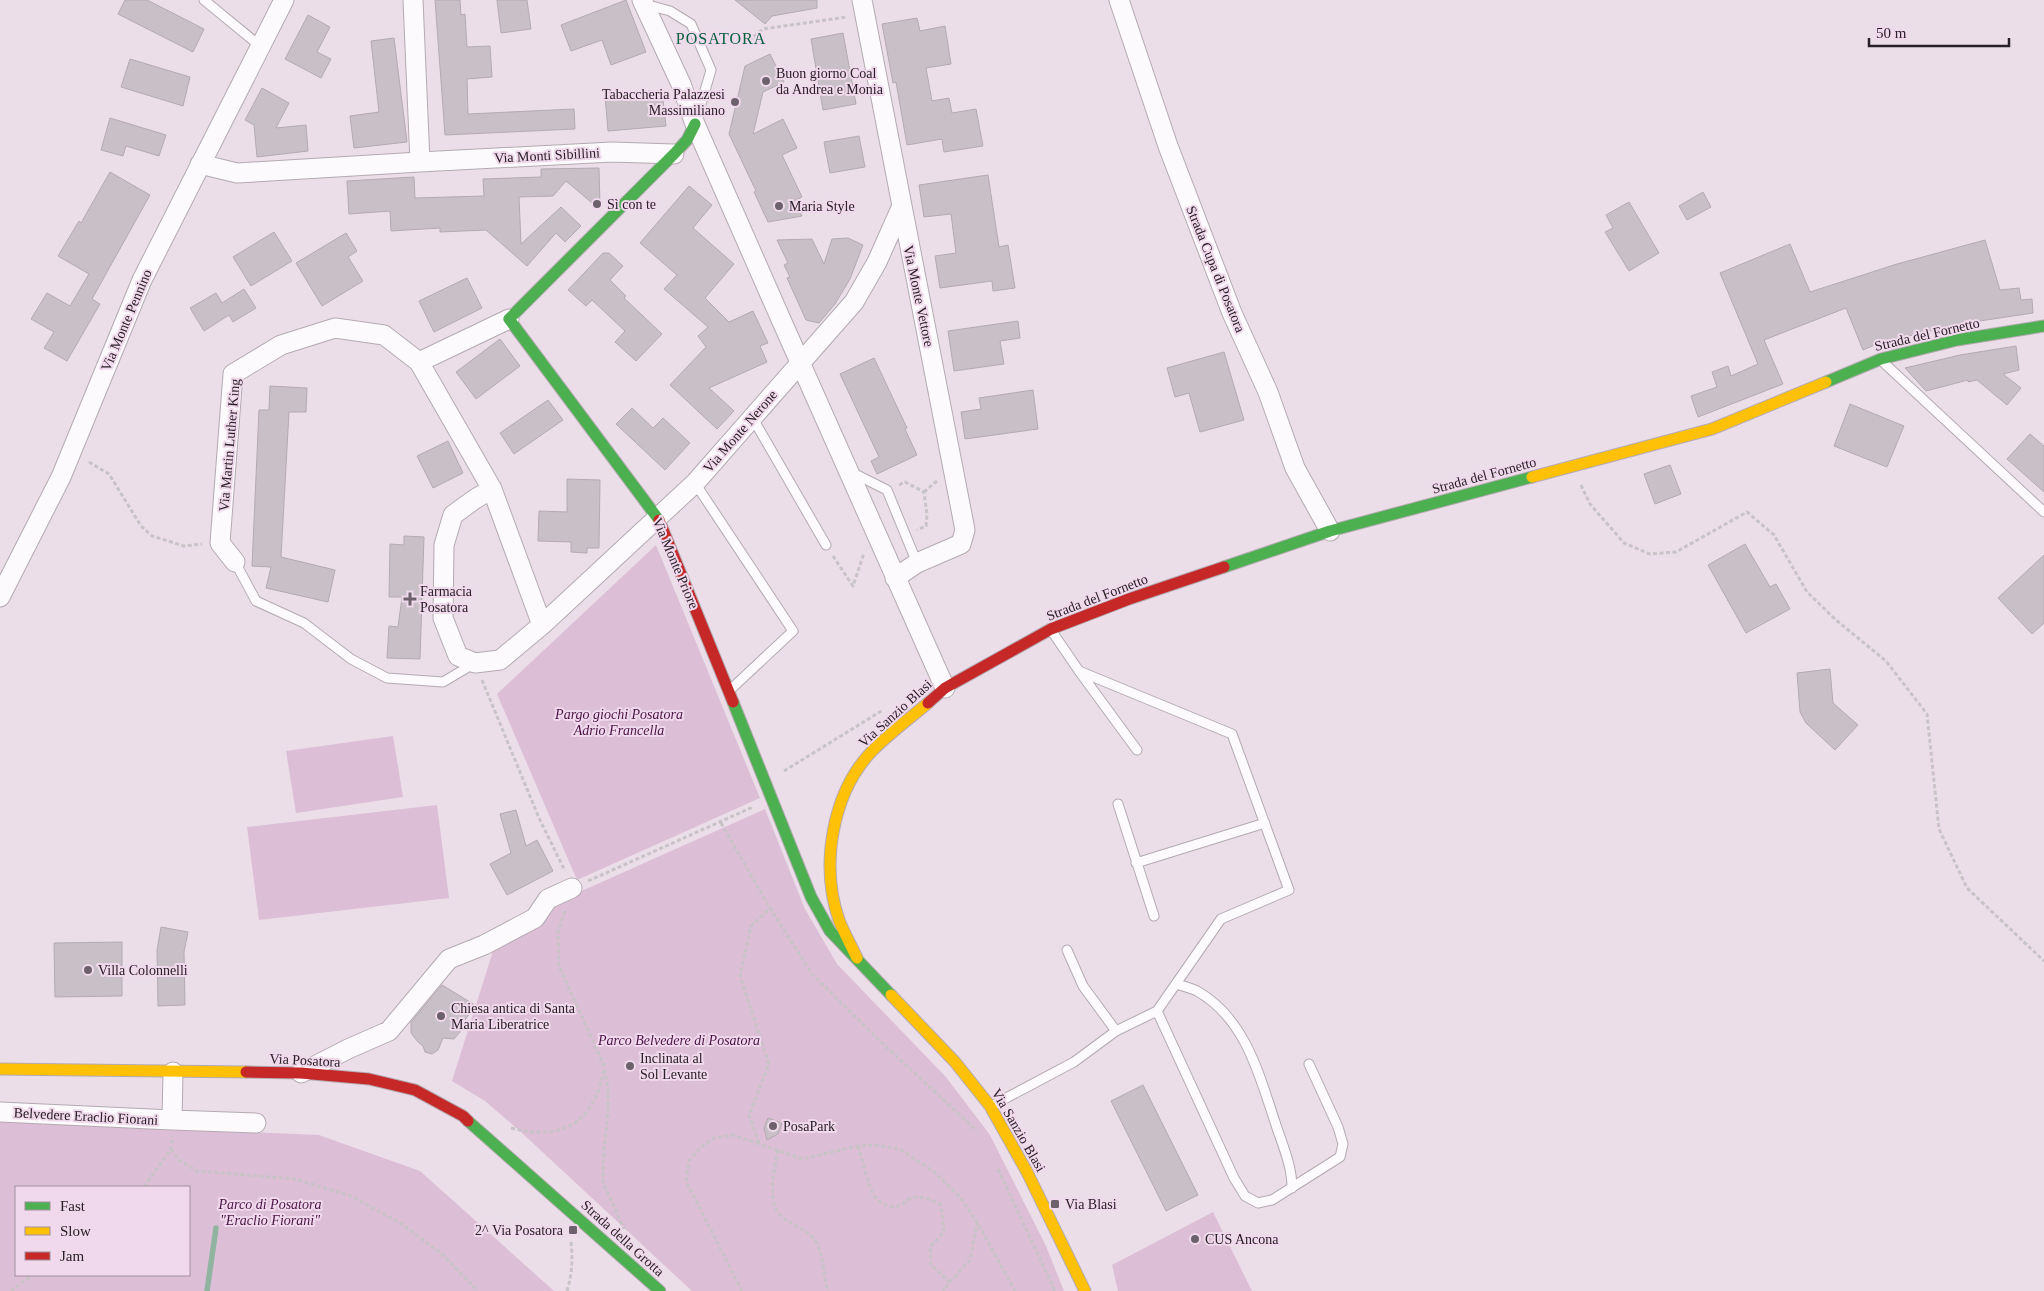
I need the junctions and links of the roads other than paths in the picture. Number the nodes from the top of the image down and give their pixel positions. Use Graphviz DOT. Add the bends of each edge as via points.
graph roads {
  1 [pos="204,0"];
  2 [pos="284,0"];
  3 [pos="413,0"];
  4 [pos="1119,0"];
  5 [pos="643,2"];
  6 [pos="863,7"];
  7 [pos="260,46"];
  8 [pos="695,124"];
  9 [pos="674,154"];
  10 [pos="420,162"];
  11 [pos="200,164"];
  12 [pos="901,208"];
  13 [pos="510,319"];
  14 [pos="2044,326"];
  15 [pos="1880,359"];
  16 [pos="419,362"];
  17 [pos="800,363"];
  18 [pos="751,417"];
  19 [pos="848,471"];
  20 [pos="695,483"];
  21 [pos="492,489"];
  22 [pos="2044,512"];
  23 [pos="658,517"];
  24 [pos="1330,531"];
  25 [pos="826,545"];
  26 [pos="235,562"];
  27 [pos="917,563"];
  28 [pos="895,578"];
  29 [pos="0,597"];
  30 [pos="542,625"];
  31 [pos="1051,630"];
  32 [pos="475,662"];
  33 [pos="1079,670"];
  34 [pos="945,688"];
  35 [pos="728,691"];
  36 [pos="1137,750"];
  37 [pos="766,783"];
  38 [pos="1118,804"];
  39 [pos="1265,823"];
  40 [pos="1136,863"];
  41 [pos="572,888"];
  42 [pos="1154,916"];
  43 [pos="1066,950"];
  44 [pos="857,958"];
  45 [pos="1176,984"];
  46 [pos="1157,1011"];
  47 [pos="1116,1031"];
  48 [pos="1309,1064"];
  49 [pos="0,1069"];
  50 [pos="173,1072"];
  51 [pos="301,1073"];
  52 [pos="990,1106"];
  53 [pos="0,1112"];
  54 [pos="172,1120"];
  55 [pos="256,1123"];
  56 [pos="1292,1188"];
  57 [pos="566,1207"];
  58 [pos="660,1291"];
  59 [pos="1085,1291"];
  1 -- 7 [label="lane"];
  2 -- 7 [label="street, Via Monte Pennino"];
  3 -- 10 [label="street"];
  4 -- 24 [label="street, Strada Cupa di Posatora" via="1168,146 1232,313 1268,392 1295,468"];
  5 -- 8 [label="street" via="681,84"];
  5 -- 8 [label="lane" via="670,11 690,24 711,70"];
  6 -- 12 [label="street, Via Monte Vettore"];
  7 -- 11 [label="street, Via Monte Pennino"];
  8 -- 9 [label="street" via="687,140"];
  8 -- 17 [label="street"];
  9 -- 10 [label="street, Via Monti Sibillini" via="612,152"];
  9 -- 13 [label="street"];
  10 -- 11 [label="street, Via Monti Sibillini" via="237,173"];
  11 -- 29 [label="street, Via Monte Pennino" via="142,280 61,477"];
  12 -- 17 [label="street, Via Monte Nerone" via="877,262 854,302"];
  12 -- 27 [label="street, Via Monte Vettore" via="965,530 961,544"];
  13 -- 16 [label="street"];
  13 -- 23 [label="street, Via Monte Priore"];
  14 -- 15 [label="street, Strada del Fornetto" via="1957,340"];
  15 -- 22 [label="lane"];
  15 -- 24 [label="street, Strada del Fornetto" via="1712,429"];
  16 -- 21 [label="street, Via Martin Luther King"];
  16 -- 26 [label="street, Via Martin Luther King" via="384,335 335,328 281,345 233,374 220,543"];
  17 -- 18 [label="street, Via Monte Nerone"];
  17 -- 19 [label="street"];
  18 -- 20 [label="street, Via Monte Nerone"];
  18 -- 25 [label="lane"];
  19 -- 27 [label="lane" via="887,490"];
  19 -- 28 [label="street"];
  20 -- 23 [label="street, Via Monte Nerone"];
  20 -- 35 [label="lane" via="793,631"];
  21 -- 30 [label="street, Via Martin Luther King"];
  21 -- 32 [label="street" via="453,515 444,544 443,618 458,656"];
  23 -- 30 [label="street, Via Monte Nerone"];
  23 -- 35 [label="street, Via Monte Priore"];
  24 -- 31 [label="street, Strada del Fornetto" via="1128,599"];
  26 -- 32 [label="lane" via="256,601 304,623 351,659 387,678 443,682"];
  27 -- 28 [label="street, Via Monte Vettore"];
  28 -- 34 [label="street"];
  30 -- 32 [label="street" via="500,660"];
  31 -- 33 [label="lane"];
  31 -- 34 [label="street, Strada del Fornetto"];
  33 -- 36 [label="lane"];
  33 -- 39 [label="lane" via="1232,734"];
  34 -- 44 [label="street, Via Sanzio Blasi" via="872,751 850,782 836,818 831,881 839,919"];
  35 -- 37 [label="street, Via Monte Priore"];
  37 -- 44 [label="street, Via Sanzio Blasi" via="811,897 830,930"];
  38 -- 40 [label="lane"];
  39 -- 40 [label="lane"];
  39 -- 45 [label="lane" via="1290,890 1221,919"];
  40 -- 42 [label="lane"];
  41 -- 51 [label="street" via="548,899 535,918 449,960 389,1031"];
  43 -- 47 [label="lane" via="1084,986"];
  44 -- 52 [label="street, Via Sanzio Blasi" via="955,1062"];
  45 -- 46 [label="lane"];
  45 -- 56 [label="lane" via="1196,990 1216,1004 1236,1026 1248,1046 1292,1174"];
  46 -- 47 [label="lane"];
  46 -- 56 [label="lane" via="1245,1196 1258,1203 1272,1200"];
  47 -- 52 [label="lane" via="1074,1062"];
  48 -- 56 [label="lane" via="1343,1144 1340,1157 1334,1163"];
  49 -- 50 [label="street, Via Posatora"];
  50 -- 51 [label="street, Via Posatora"];
  50 -- 54 [label="street, Belvedere Eraclio Fiorani"];
  51 -- 57 [label="street, Via Posatora" via="369,1079 423,1094 463,1116"];
  52 -- 59 [label="street, Via Sanzio Blasi" via="1031,1180"];
  53 -- 54 [label="street, Belvedere Eraclio Fiorani"];
  54 -- 55 [label="street, Belvedere Eraclio Fiorani"];
  57 -- 58 [label="street, Strada della Grotta"];
}
